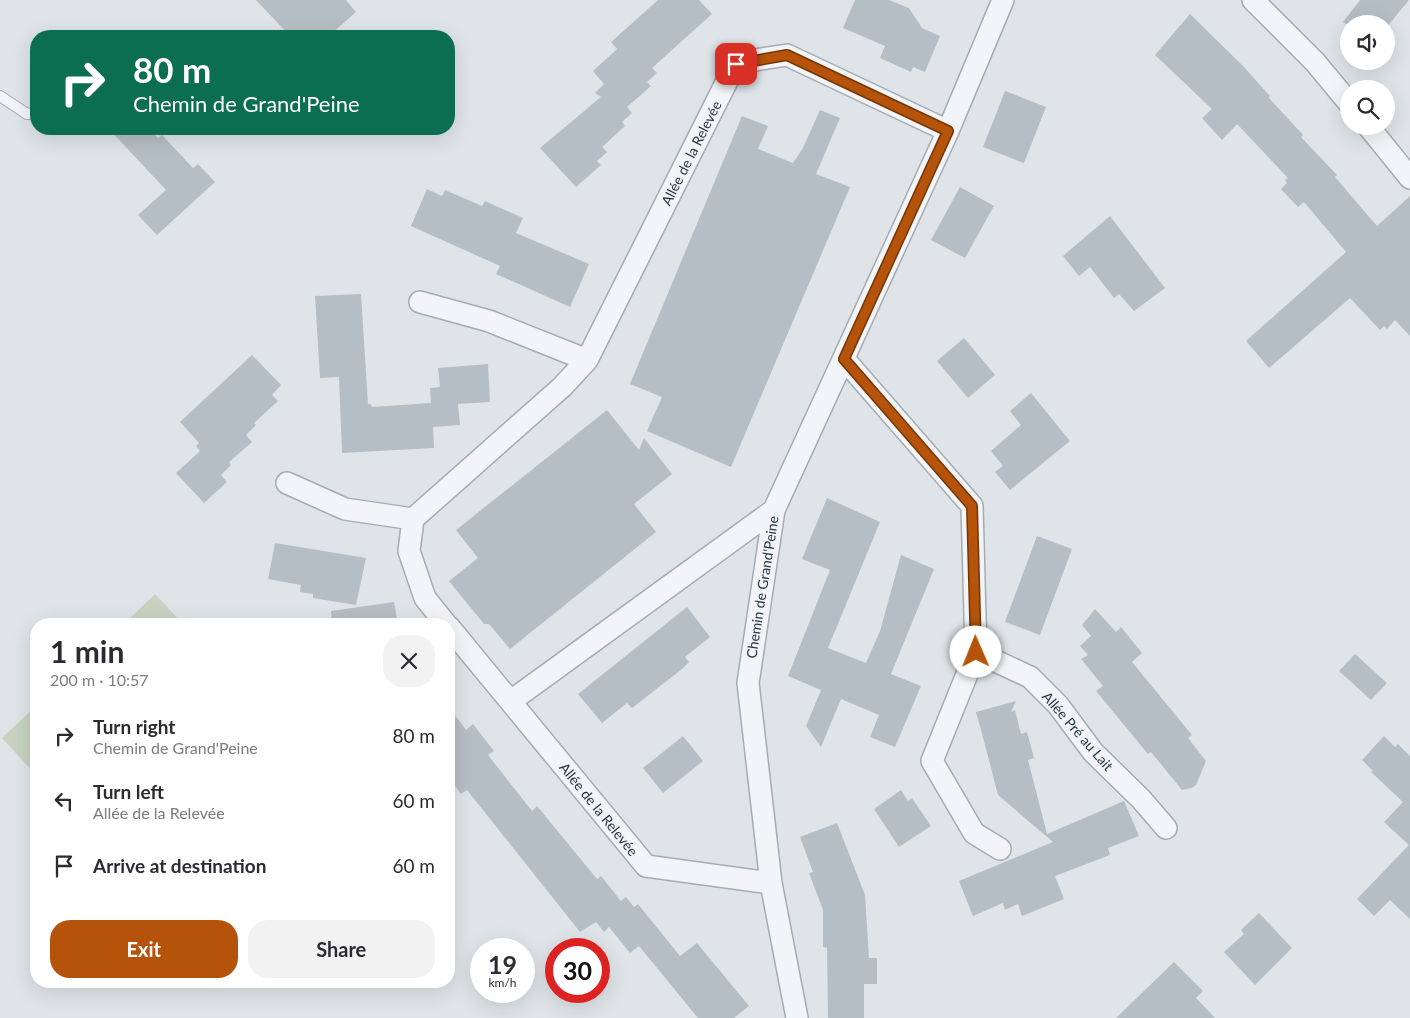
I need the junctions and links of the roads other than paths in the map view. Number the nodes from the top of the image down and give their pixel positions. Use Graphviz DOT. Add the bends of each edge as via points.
graph roads {
  1 [pos="1003,0"];
  2 [pos="1253,0"];
  3 [pos="1340,92"];
  4 [pos="0,96"];
  5 [pos="30,114"];
  6 [pos="948,131"];
  7 [pos="1375,135"];
  8 [pos="1410,178"];
  9 [pos="420,302"];
  10 [pos="844,359"];
  11 [pos="587,360"];
  12 [pos="287,483"];
  13 [pos="774,510"];
  14 [pos="412,520"];
  15 [pos="441,618"];
  16 [pos="455,634"];
  17 [pos="976,652"];
  18 [pos="511,701"];
  19 [pos="1166,828"];
  20 [pos="1000,849"];
  21 [pos="771,883"];
  22 [pos="797,1018"];
  1 -- 6 [label="street"];
  2 -- 3 [label="street" via="1315,62"];
  4 -- 5 [label="lane"];
  6 -- 10 [label="street, Chemin de Grand'Peine"];
  6 -- 11 [label="street, Allée de la Relevée" via="787,55 736,64"];
  7 -- 8 [label="street"];
  9 -- 11 [label="street" via="489,321"];
  10 -- 13 [label="street, Chemin de Grand'Peine"];
  10 -- 17 [label="street" via="972,506"];
  11 -- 14 [label="street, Allée de la Relevée" via="562,387"];
  12 -- 14 [label="street" via="345,509"];
  13 -- 18 [label="street"];
  13 -- 21 [label="street, Chemin de Grand'Peine" via="748,683"];
  14 -- 15 [label="street" via="409,551 425,598"];
  16 -- 18 [label="street, Allée de la Relevée"];
  17 -- 19 [label="street, Allée Pré au Lait" via="1030,676 1058,705 1093,752"];
  17 -- 20 [label="street" via="932,761 974,833"];
  18 -- 21 [label="street, Allée de la Relevée" via="646,866"];
  21 -- 22 [label="street, Chemin de Grand'Peine"];
}
